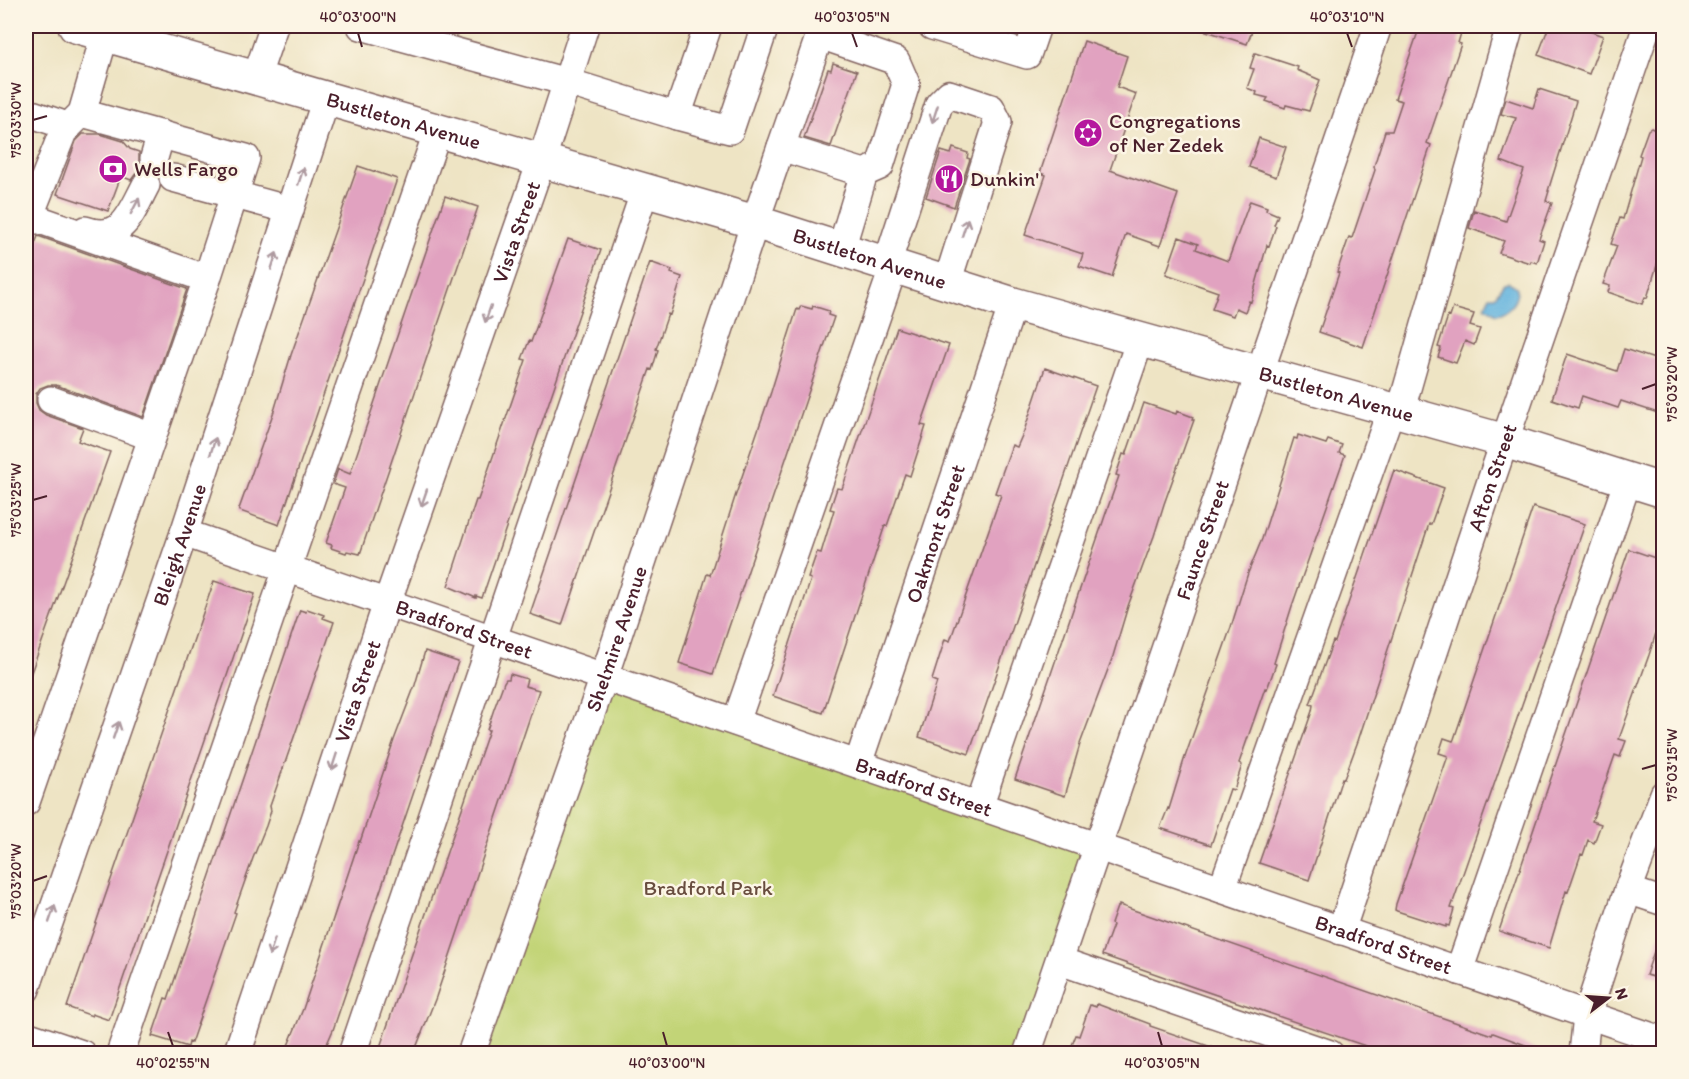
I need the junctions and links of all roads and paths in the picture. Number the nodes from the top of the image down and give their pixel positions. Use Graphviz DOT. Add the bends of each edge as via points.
graph roads {
  1 [pos="274,26"];
  2 [pos="361,26"];
  3 [pos="585,26"];
  4 [pos="708,26"];
  5 [pos="765,26"];
  6 [pos="932,26"];
  7 [pos="1037,26"];
  8 [pos="1378,26"];
  9 [pos="1510,26"];
  10 [pos="1647,26"];
  11 [pos="90,30"];
  12 [pos="821,30"];
  13 [pos="256,78"];
  14 [pos="567,82"];
  15 [pos="326,99"];
  16 [pos="26,112"];
  17 [pos="677,116"];
  18 [pos="75,119"];
  19 [pos="438,130"];
  20 [pos="781,147"];
  21 [pos="542,159"];
  22 [pos="864,173"];
  23 [pos="173,178"];
  24 [pos="146,185"];
  25 [pos="645,190"];
  26 [pos="234,195"];
  27 [pos="290,210"];
  28 [pos="28,217"];
  29 [pos="755,222"];
  30 [pos="840,249"];
  31 [pos="890,265"];
  32 [pos="207,279"];
  33 [pos="947,283"];
  34 [pos="1013,304"];
  35 [pos="1140,340"];
  36 [pos="1260,374"];
  37 [pos="51,400"];
  38 [pos="1395,411"];
  39 [pos="152,437"];
  40 [pos="1505,441"];
  41 [pos="1628,480"];
  42 [pos="1664,491"];
  43 [pos="184,533"];
  44 [pos="288,569"];
  45 [pos="387,603"];
  46 [pos="493,639"];
  47 [pos="604,677"];
  48 [pos="736,722"];
  49 [pos="858,764"];
  50 [pos="1664,794"];
  51 [pos="26,802"];
  52 [pos="979,806"];
  53 [pos="1098,847"];
  54 [pos="1222,890"];
  55 [pos="1628,890"];
  56 [pos="1664,902"];
  57 [pos="1341,930"];
  58 [pos="1060,961"];
  59 [pos="1459,971"];
  60 [pos="26,989"];
  61 [pos="1587,1015"];
  62 [pos="26,1035"];
  63 [pos="1664,1041"];
  64 [pos="82,1053"];
  65 [pos="120,1053"];
  66 [pos="237,1053"];
  67 [pos="352,1053"];
  68 [pos="471,1053"];
  69 [pos="1028,1053"];
  70 [pos="1330,1053"];
  71 [pos="1583,1053"];
  1 -- 13 [label="street"];
  2 -- 14 [label="street"];
  3 -- 14 [label="street, Vista Street"];
  4 -- 17 [label="street"];
  5 -- 17 [label="street" via="730,130"];
  6 -- 7 [label="street" via="1027,55"];
  8 -- 36 [label="street, Faunce Street"];
  9 -- 38 [label="street"];
  10 -- 40 [label="street, Afton Street"];
  11 -- 13 [label="main road, Bustleton Avenue"];
  11 -- 18 [label="street"];
  12 -- 20 [label="street, Shelmire Avenue"];
  12 -- 22 [label="street" via="896,61 906,84 879,166"];
  13 -- 15 [label="main road, Bustleton Avenue"];
  14 -- 17 [label="street"];
  14 -- 21 [label="street, Vista Street"];
  15 -- 19 [label="main road, Bustleton Avenue"];
  27 -- 15 [label="street, Bleigh Avenue, one-way"];
  16 -- 18 [label="street"];
  18 -- 26 [label="street" via="158,146 246,158"];
  18 -- 28 [label="street" via="63,132"];
  19 -- 21 [label="main road, Bustleton Avenue"];
  19 -- 44 [label="street"];
  20 -- 22 [label="street"];
  20 -- 29 [label="street, Shelmire Avenue"];
  21 -- 25 [label="main road, Bustleton Avenue"];
  21 -- 45 [label="street, Vista Street, one-way"];
  22 -- 30 [label="street"];
  23 -- 26 [label="street"];
  28 -- 24 [label="street, one-way" via="107,234 124,223"];
  25 -- 29 [label="main road, Bustleton Avenue"];
  25 -- 46 [label="street"];
  26 -- 27 [label="street"];
  26 -- 32 [label="street"];
  43 -- 27 [label="street, Bleigh Avenue, one-way"];
  28 -- 32 [label="street"];
  29 -- 30 [label="main road, Bustleton Avenue"];
  29 -- 47 [label="street, Shelmire Avenue"];
  30 -- 31 [label="main road, Bustleton Avenue"];
  31 -- 33 [label="main road, Bustleton Avenue"];
  33 -- 31 [label="street, one-way" via="998,122 991,108 949,94 939,104"];
  31 -- 48 [label="street"];
  32 -- 39 [label="street"];
  33 -- 34 [label="main road, Bustleton Avenue"];
  34 -- 35 [label="main road, Bustleton Avenue"];
  34 -- 49 [label="street, Oakmont Street"];
  35 -- 36 [label="main road, Bustleton Avenue"];
  35 -- 52 [label="street"];
  36 -- 38 [label="main road, Bustleton Avenue"];
  36 -- 53 [label="street, Faunce Street"];
  37 -- 39 [label="street"];
  38 -- 40 [label="main road, Bustleton Avenue"];
  38 -- 54 [label="street"];
  39 -- 51 [label="street"];
  40 -- 41 [label="main road, Bustleton Avenue"];
  40 -- 57 [label="street, Afton Street"];
  41 -- 42 [label="main road, Bustleton Avenue"];
  41 -- 59 [label="street"];
  43 -- 44 [label="street, Bradford Street"];
  60 -- 43 [label="street, Bleigh Avenue, one-way"];
  44 -- 45 [label="street, Bradford Street"];
  44 -- 65 [label="street"];
  45 -- 46 [label="street, Bradford Street"];
  45 -- 66 [label="street, Vista Street, one-way"];
  46 -- 47 [label="street, Bradford Street"];
  46 -- 67 [label="street"];
  47 -- 48 [label="street, Bradford Street"];
  47 -- 68 [label="street, Shelmire Avenue"];
  48 -- 49 [label="street, Bradford Street"];
  49 -- 52 [label="street, Bradford Street"];
  50 -- 55 [label="street"];
  52 -- 53 [label="street, Bradford Street"];
  53 -- 54 [label="street, Bradford Street"];
  53 -- 58 [label="street, Faunce Street"];
  54 -- 57 [label="street, Bradford Street"];
  55 -- 56 [label="street"];
  55 -- 61 [label="street"];
  57 -- 59 [label="street, Bradford Street"];
  58 -- 69 [label="street, Faunce Street"];
  58 -- 70 [label="street"];
  59 -- 61 [label="street, Bradford Street"];
  61 -- 63 [label="street, Bradford Street"];
  61 -- 71 [label="street"];
  62 -- 64 [label="street"];
}
